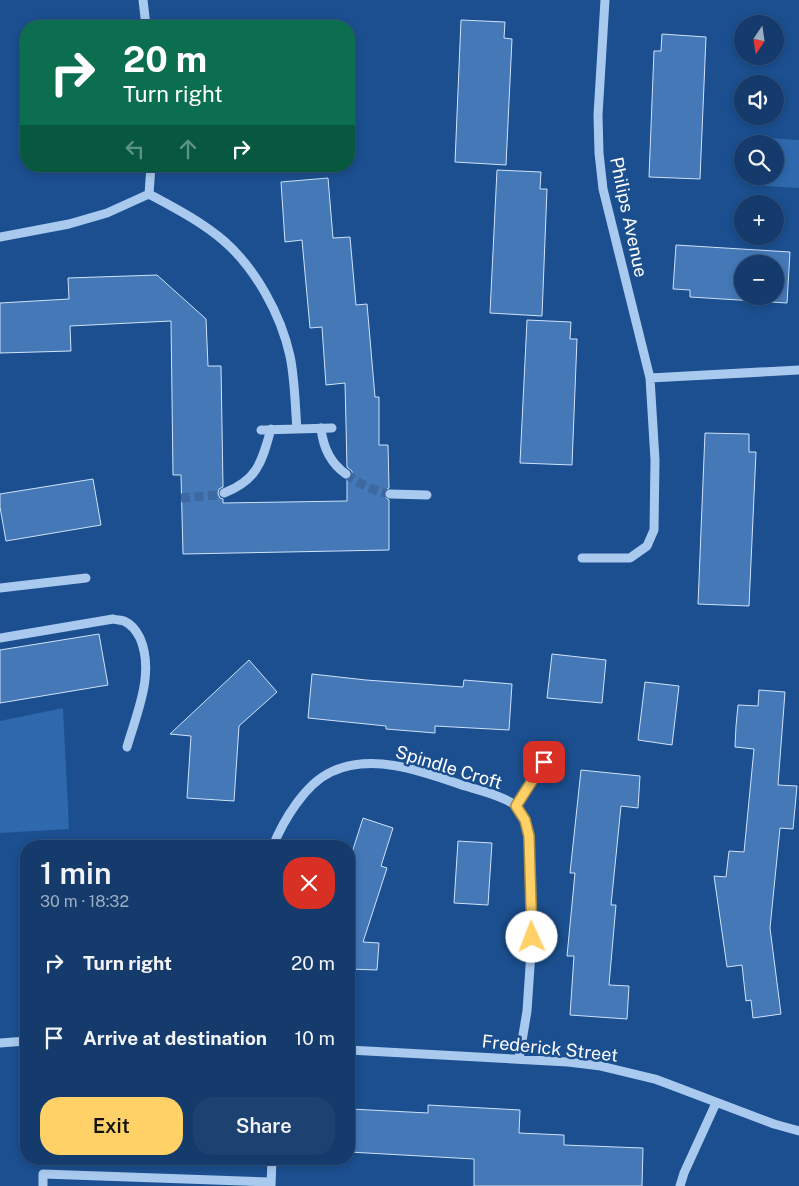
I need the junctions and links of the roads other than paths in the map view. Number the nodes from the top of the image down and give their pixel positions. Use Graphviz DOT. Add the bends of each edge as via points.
graph roads {
  1 [pos="143,0"];
  2 [pos="605,0"];
  3 [pos="145,20"];
  4 [pos="151,172"];
  5 [pos="149,194"];
  6 [pos="0,237"];
  7 [pos="799,370"];
  8 [pos="650,378"];
  9 [pos="321,428"];
  10 [pos="332,428"];
  11 [pos="297,429"];
  12 [pos="261,430"];
  13 [pos="272,430"];
  14 [pos="346,474"];
  15 [pos="224,493"];
  16 [pos="390,494"];
  17 [pos="427,495"];
  18 [pos="582,558"];
  19 [pos="86,578"];
  20 [pos="0,588"];
  21 [pos="0,638"];
  22 [pos="127,747"];
  23 [pos="544,762"];
  24 [pos="516,806"];
  25 [pos="276,840"];
  26 [pos="20,1041"];
  27 [pos="0,1043"];
  28 [pos="355,1050"];
  29 [pos="520,1059"];
  30 [pos="716,1103"];
  31 [pos="799,1131"];
  32 [pos="272,1165"];
  33 [pos="271,1184"];
  34 [pos="43,1186"];
  35 [pos="680,1186"];
  1 -- 3 [label="street"];
  2 -- 8 [label="street, Philips Avenue" via="598,115 603,189"];
  4 -- 5 [label="street"];
  5 -- 6 [label="street" via="107,213"];
  5 -- 11 [label="street" via="191,217 224,241 248,267 265,294 290,356"];
  7 -- 8 [label="street"];
  8 -- 18 [label="street, Philips Avenue" via="655,460 654,530 646,546 630,558"];
  9 -- 10 [label="street"];
  9 -- 11 [label="street"];
  9 -- 14 [label="street" via="328,456"];
  11 -- 13 [label="street"];
  12 -- 13 [label="street"];
  13 -- 15 [label="street" via="262,461 249,480"];
  16 -- 17 [label="street"];
  19 -- 20 [label="street"];
  21 -- 22 [label="street" via="113,619 125,622 137,632 145,649 145,683"];
  23 -- 24 [label="street"];
  24 -- 25 [label="street, Spindle Croft" via="492,794 408,767 355,765 331,772 311,785"];
  24 -- 29 [label="street, Spindle Croft" via="525,820 529,836 532,937"];
  26 -- 27 [label="street"];
  28 -- 29 [label="street, Frederick Street"];
  29 -- 30 [label="street, Frederick Street" via="601,1066 655,1079"];
  30 -- 31 [label="street, Frederick Street"];
  30 -- 35 [label="street"];
  32 -- 33 [label="street"];
  33 -- 34 [label="street" via="43,1174"];
}
